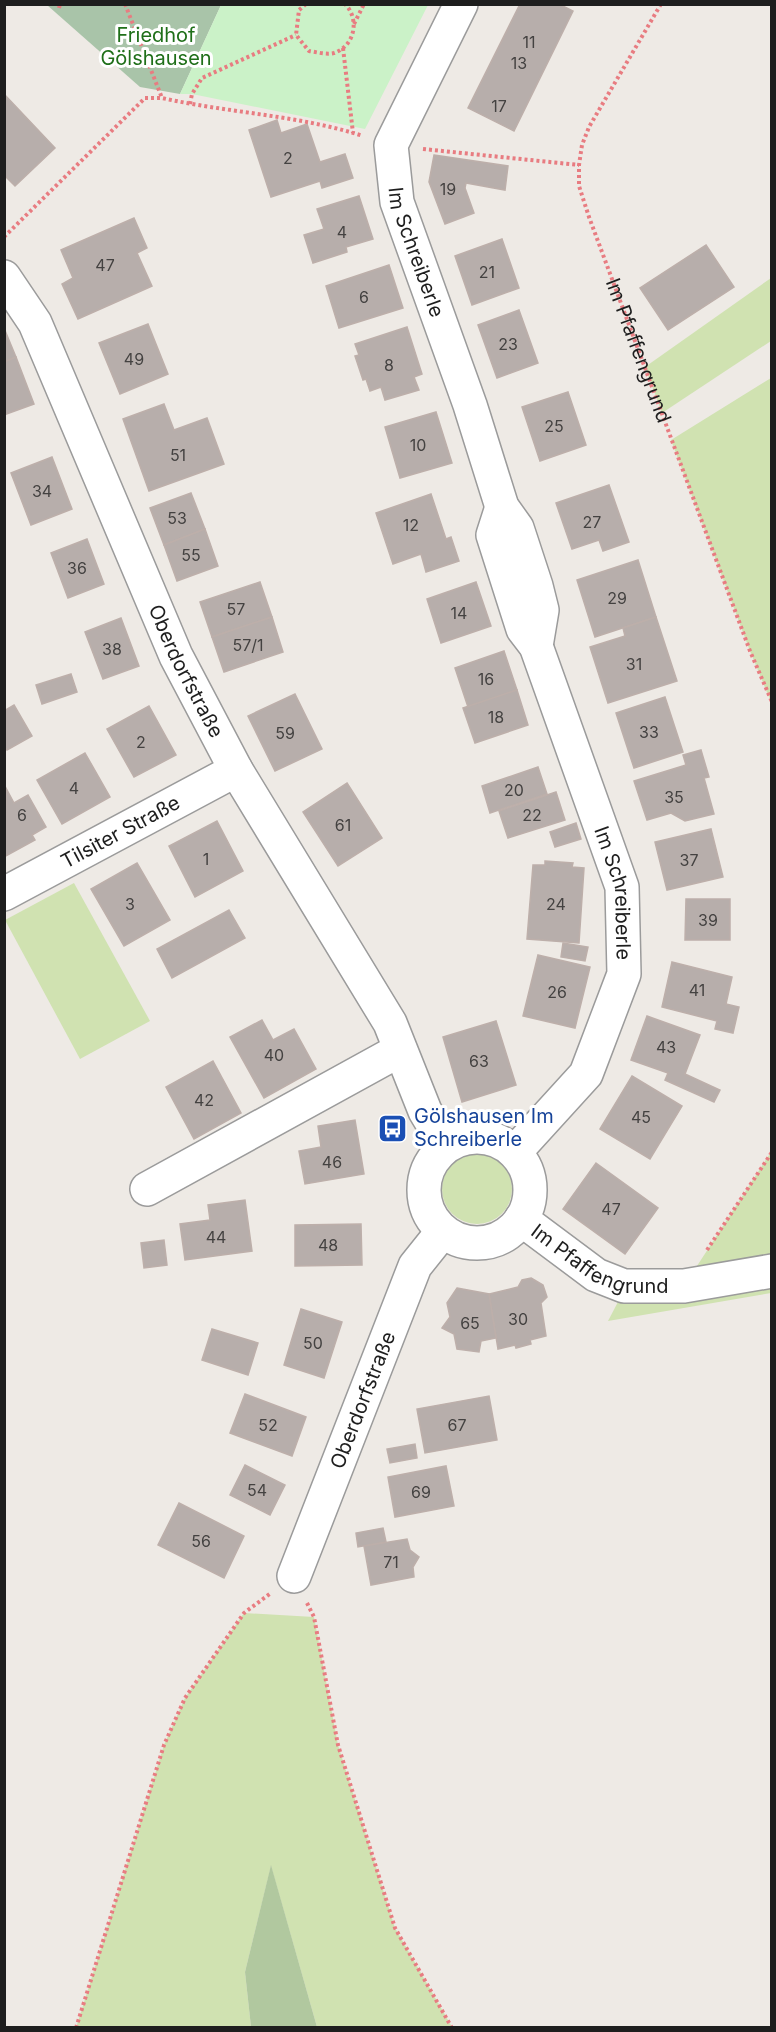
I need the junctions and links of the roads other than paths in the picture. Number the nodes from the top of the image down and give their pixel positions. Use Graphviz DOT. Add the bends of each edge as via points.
graph roads {
  1 [pos="461,4"];
  2 [pos="4,278"];
  3 [pos="236,770"];
  4 [pos="4,894"];
  5 [pos="400,1050"];
  6 [pos="447,1146"];
  7 [pos="515,1152"];
  8 [pos="147,1189"];
  9 [pos="521,1219"];
  10 [pos="443,1231"];
  11 [pos="771,1270"];
  12 [pos="294,1576"];
  1 -- 7 [label="street, Im Schreiberle" via="391,145 397,202 502,507 493,535 523,629 536,646 622,887 624,974 586,1074"];
  2 -- 3 [label="street, Oberdorfstraße" via="35,322 176,656"];
  3 -- 4 [label="street, Tilsiter Straße"];
  3 -- 5 [label="street, Oberdorfstraße" via="390,1023"];
  5 -- 6 [label="street, Oberdorfstraße" via="424,1111"];
  5 -- 8 [label="street"];
  6 -- 7 [label="street" via="457,1140 482,1137"];
  6 -- 10 [label="street" via="436,1156 424,1181 427,1208"];
  7 -- 9 [label="street" via="528,1173 530,1185 530,1197"];
  9 -- 10 [label="street" via="513,1229 491,1241 466,1242"];
  9 -- 11 [label="street, Im Pfaffengrund" via="596,1275 624,1287 684,1286"];
  10 -- 12 [label="street, Oberdorfstraße" via="415,1266"];
}
